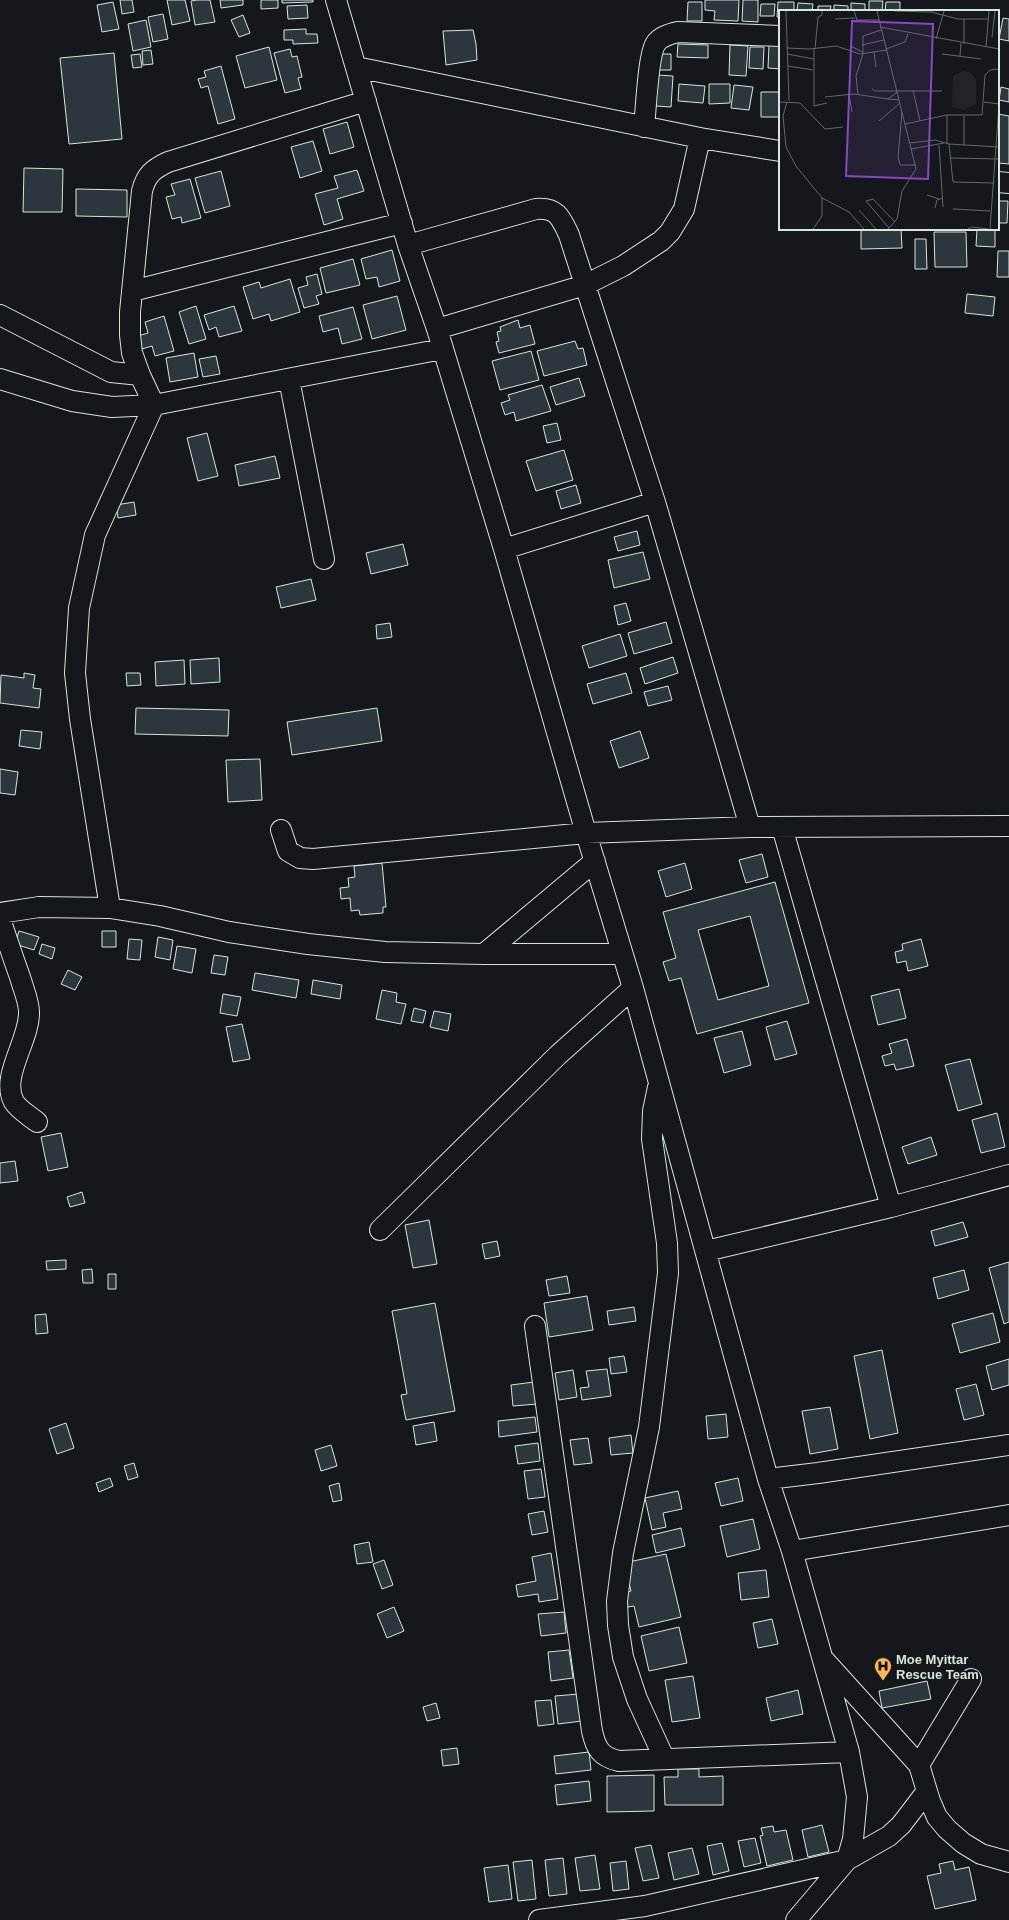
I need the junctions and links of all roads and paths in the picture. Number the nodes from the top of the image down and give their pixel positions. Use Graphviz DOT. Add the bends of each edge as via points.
graph roads {
  1 [pos="336,0"];
  2 [pos="779,36"];
  3 [pos="356,67"];
  4 [pos="366,101"];
  5 [pos="644,126"];
  6 [pos="700,138"];
  7 [pos="779,151"];
  8 [pos="999,182"];
  9 [pos="1009,183"];
  10 [pos="402,223"];
  11 [pos="408,245"];
  12 [pos="585,285"];
  13 [pos="132,291"];
  14 [pos="0,315"];
  15 [pos="437,329"];
  16 [pos="442,349"];
  17 [pos="140,375"];
  18 [pos="0,379"];
  19 [pos="289,379"];
  20 [pos="154,405"];
  21 [pos="655,502"];
  22 [pos="504,549"];
  23 [pos="324,559"];
  24 [pos="750,826"];
  25 [pos="1009,826"];
  26 [pos="782,827"];
  27 [pos="281,830"];
  28 [pos="586,833"];
  29 [pos="595,861"];
  30 [pos="110,908"];
  31 [pos="0,913"];
  32 [pos="0,920"];
  33 [pos="484,954"];
  34 [pos="622,954"];
  35 [pos="633,988"];
  36 [pos="659,1083"];
  37 [pos="37,1122"];
  38 [pos="1009,1175"];
  39 [pos="891,1207"];
  40 [pos="380,1230"];
  41 [pos="706,1251"];
  42 [pos="534,1326"];
  43 [pos="1009,1445"];
  44 [pos="768,1479"];
  45 [pos="1009,1515"];
  46 [pos="792,1551"];
  47 [pos="823,1658"];
  48 [pos="971,1679"];
  49 [pos="849,1752"];
  50 [pos="664,1758"];
  51 [pos="919,1765"];
  52 [pos="927,1791"];
  53 [pos="847,1860"];
  54 [pos="1009,1862"];
  55 [pos="539,1920"];
  56 [pos="796,1920"];
  1 -- 3 [label="street"];
  2 -- 5 [label="street" via="678,32 659,39 652,56"];
  3 -- 4 [label="street"];
  3 -- 5 [label="street"];
  4 -- 10 [label="street"];
  4 -- 13 [label="street" via="168,162 150,172 144,181 142,191"];
  5 -- 6 [label="street"];
  6 -- 7 [label="street"];
  6 -- 12 [label="street" via="684,209 670,232 635,258"];
  8 -- 9 [label="street"];
  10 -- 11 [label="street"];
  10 -- 13 [label="street"];
  11 -- 12 [label="street" via="536,209 549,209 561,219 569,235"];
  11 -- 15 [label="street"];
  12 -- 15 [label="street"];
  12 -- 21 [label="street"];
  13 -- 17 [label="street" via="130,335 132,353"];
  14 -- 17 [label="street" via="111,372"];
  15 -- 16 [label="street"];
  16 -- 19 [label="street"];
  16 -- 22 [label="street"];
  17 -- 20 [label="street"];
  18 -- 20 [label="street" via="72,401 112,407"];
  19 -- 20 [label="street"];
  19 -- 23 [label="street"];
  20 -- 30 [label="street" via="95,535 79,608 76,680 80,719"];
  21 -- 22 [label="street"];
  21 -- 24 [label="street"];
  22 -- 28 [label="street"];
  24 -- 26 [label="street"];
  24 -- 28 [label="street"];
  25 -- 26 [label="street"];
  26 -- 39 [label="street"];
  27 -- 28 [label="street" via="288,851 300,858 314,859"];
  28 -- 29 [label="street"];
  29 -- 33 [label="street"];
  29 -- 34 [label="street"];
  30 -- 31 [label="street" via="39,906"];
  30 -- 33 [label="street" via="160,916 229,932 308,944 384,952"];
  32 -- 37 [label="street" via="29,1012 24,1037 10,1069 10,1093 14,1102"];
  33 -- 34 [label="street"];
  34 -- 35 [label="street"];
  35 -- 36 [label="street"];
  35 -- 40 [label="street" via="558,1055"];
  36 -- 41 [label="street"];
  36 -- 50 [label="street" via="653,1111 652,1139 667,1243 668,1273 649,1427 623,1553 617,1601 623,1657 636,1698"];
  38 -- 39 [label="street"];
  39 -- 41 [label="street"];
  41 -- 44 [label="street"];
  42 -- 50 [label="street" via="595,1745 605,1757 620,1761"];
  43 -- 44 [label="street"];
  44 -- 46 [label="street"];
  45 -- 46 [label="street"];
  46 -- 47 [label="street"];
  47 -- 49 [label="street"];
  47 -- 51 [label="street"];
  48 -- 51 [label="street"];
  49 -- 50 [label="street"];
  49 -- 53 [label="street" via="857,1797 853,1839"];
  51 -- 52 [label="street"];
  52 -- 53 [label="street" via="901,1825 888,1836"];
  52 -- 54 [label="street" via="937,1817 963,1843 981,1854"];
  53 -- 55 [label="street" via="645,1906"];
  53 -- 56 [label="street"];
}
